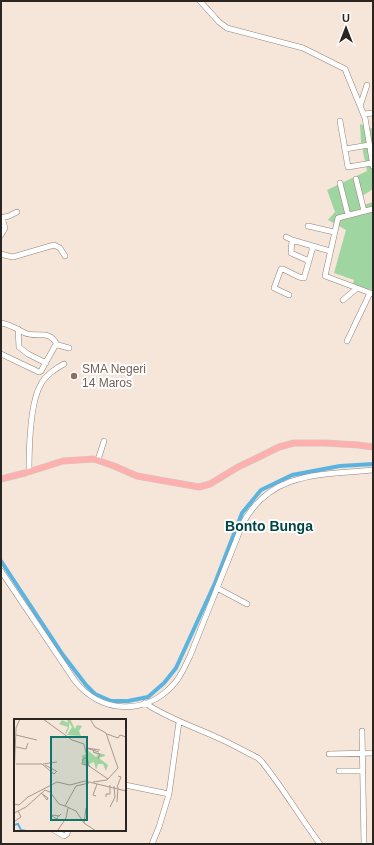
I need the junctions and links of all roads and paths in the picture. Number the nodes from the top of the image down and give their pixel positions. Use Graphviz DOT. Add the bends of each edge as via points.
graph roads {
  1 [pos="200,1"];
  2 [pos="367,85"];
  3 [pos="360,106"];
  4 [pos="373,112"];
  5 [pos="364,114"];
  6 [pos="340,121"];
  7 [pos="369,145"];
  8 [pos="345,149"];
  9 [pos="373,165"];
  10 [pos="356,179"];
  11 [pos="340,183"];
  12 [pos="373,209"];
  13 [pos="364,211"];
  14 [pos="17,212"];
  15 [pos="348,215"];
  16 [pos="2,218"];
  17 [pos="308,226"];
  18 [pos="334,232"];
  19 [pos="1,235"];
  20 [pos="286,237"];
  21 [pos="292,240"];
  22 [pos="313,246"];
  23 [pos="330,251"];
  24 [pos="1,254"];
  25 [pos="65,256"];
  26 [pos="309,260"];
  27 [pos="356,288"];
  28 [pos="372,294"];
  29 [pos="289,295"];
  30 [pos="343,300"];
  31 [pos="1,323"];
  32 [pos="18,329"];
  33 [pos="347,341"];
  34 [pos="57,345"];
  35 [pos="69,348"];
  36 [pos="1,354"];
  37 [pos="46,363"];
  38 [pos="64,364"];
  39 [pos="104,441"];
  40 [pos="373,447"];
  41 [pos="98,460"];
  42 [pos="373,470"];
  43 [pos="29,472"];
  44 [pos="1,479"];
  45 [pos="1,570"];
  46 [pos="218,588"];
  47 [pos="247,604"];
  48 [pos="145,703"];
  49 [pos="179,722"];
  50 [pos="362,731"];
  51 [pos="362,753"];
  52 [pos="373,753"];
  53 [pos="329,754"];
  54 [pos="339,771"];
  55 [pos="363,771"];
  56 [pos="126,785"];
  57 [pos="169,794"];
  58 [pos="56,831"];
  59 [pos="68,831"];
  60 [pos="152,844"];
  61 [pos="320,844"];
  62 [pos="364,844"];
  1 -- 3 [label="street" via="227,28 303,48 343,67"];
  2 -- 3 [label="street"];
  3 -- 5 [label="street"];
  4 -- 5 [label="street"];
  5 -- 7 [label="street"];
  6 -- 8 [label="street"];
  7 -- 8 [label="street"];
  7 -- 9 [label="street"];
  8 -- 9 [label="street" via="348,167"];
  10 -- 13 [label="street"];
  11 -- 15 [label="street"];
  12 -- 13 [label="street"];
  13 -- 15 [label="street"];
  14 -- 16 [label="street"];
  15 -- 18 [label="street" via="338,218"];
  16 -- 19 [label="street" via="5,226"];
  17 -- 18 [label="street"];
  18 -- 23 [label="street"];
  20 -- 21 [label="street"];
  21 -- 22 [label="street"];
  21 -- 26 [label="street" via="290,252"];
  22 -- 23 [label="street"];
  22 -- 26 [label="street"];
  23 -- 27 [label="street" via="325,277"];
  24 -- 25 [label="street" via="13,256 54,245 60,248"];
  26 -- 29 [label="street" via="303,278 281,270 274,288"];
  27 -- 28 [label="street"];
  27 -- 30 [label="street"];
  28 -- 33 [label="street"];
  31 -- 32 [label="street"];
  32 -- 34 [label="street" via="52,338"];
  32 -- 37 [label="street" via="19,347"];
  34 -- 35 [label="street"];
  34 -- 37 [label="street"];
  36 -- 37 [label="street" via="39,372"];
  38 -- 43 [label="street" via="42,382 37,394 30,439"];
  39 -- 41 [label="street"];
  40 -- 41 [label="main road" via="358,444 294,443 279,447 210,484 199,487 134,475"];
  41 -- 43 [label="main road" via="63,461"];
  42 -- 46 [label="street" via="301,478 266,494 243,523"];
  43 -- 44 [label="main road"];
  45 -- 48 [label="street" via="83,690 102,702 118,706 128,707"];
  46 -- 47 [label="street"];
  46 -- 48 [label="street" via="181,675 166,691"];
  48 -- 49 [label="street"];
  49 -- 57 [label="street"];
  49 -- 61 [label="street" via="216,737 260,760"];
  50 -- 51 [label="street"];
  51 -- 52 [label="street"];
  51 -- 53 [label="street"];
  51 -- 55 [label="street"];
  54 -- 55 [label="street"];
  55 -- 62 [label="street"];
  56 -- 57 [label="street"];
  57 -- 60 [label="street"];
  58 -- 59 [label="street" via="64,836"];
}
